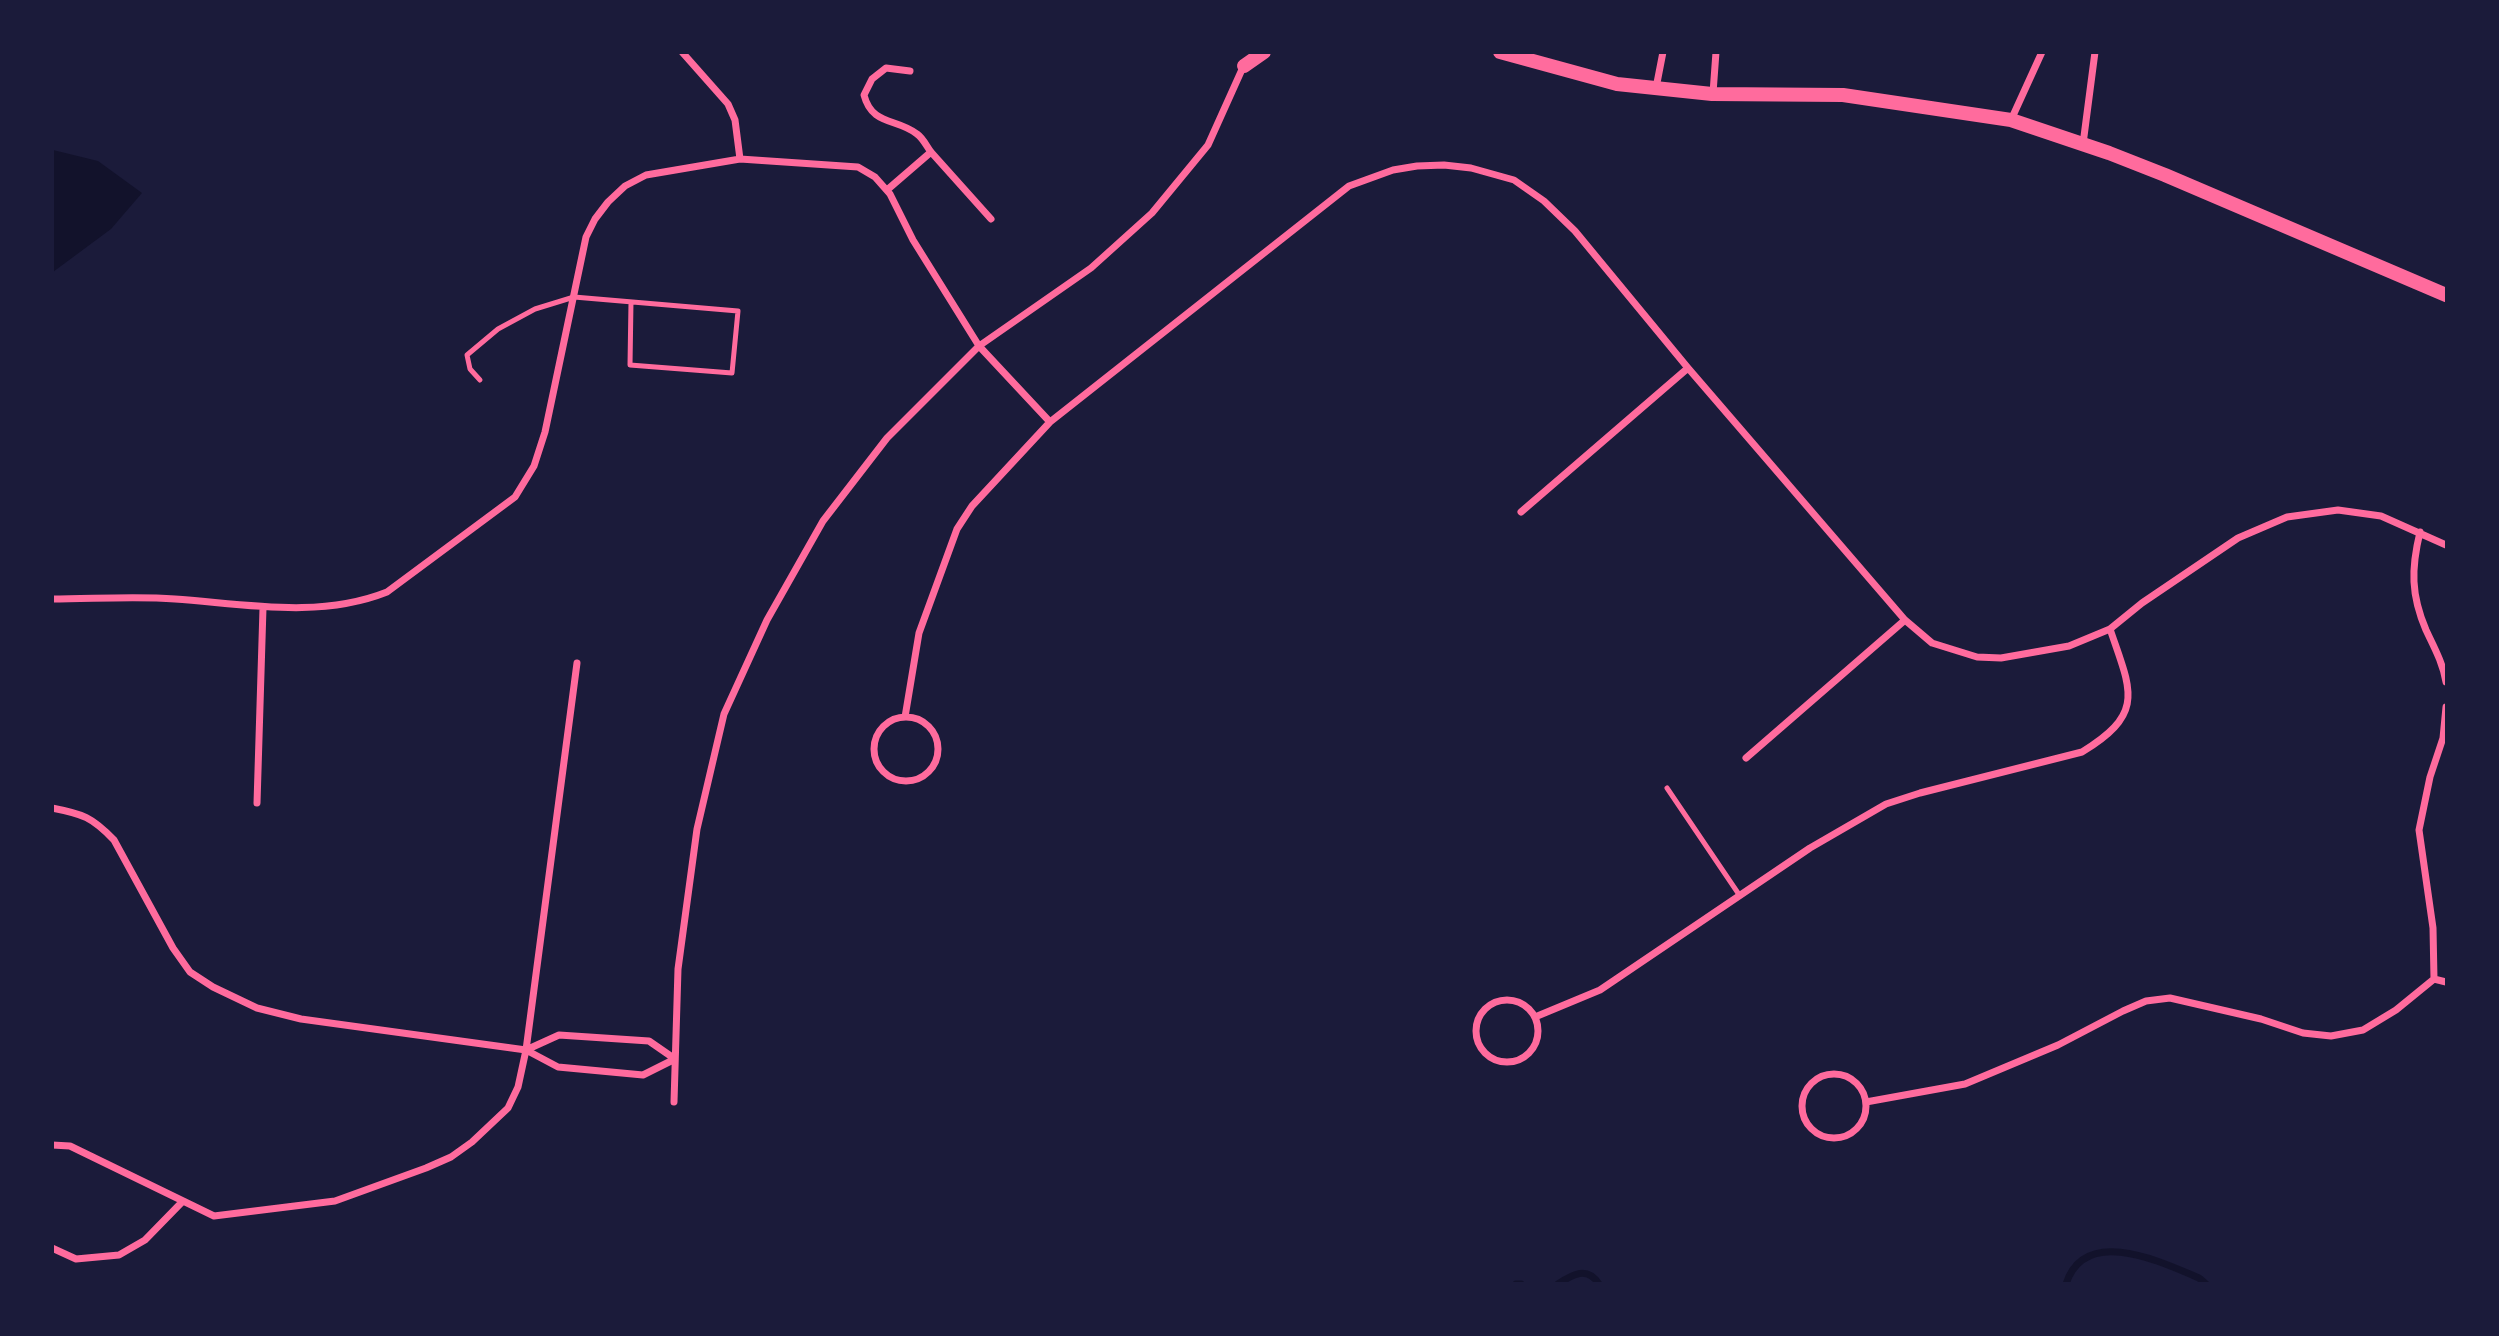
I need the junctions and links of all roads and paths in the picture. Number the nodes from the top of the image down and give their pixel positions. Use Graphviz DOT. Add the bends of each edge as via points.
graph roads {
  1 [pos="682,52"];
  2 [pos="1251,52"];
  3 [pos="1264,52"];
  4 [pos="1500,52"];
  5 [pos="1663,52"];
  6 [pos="1717,52"];
  7 [pos="2042,52"];
  8 [pos="2095,52"];
  9 [pos="1243,60"];
  10 [pos="910,71"];
  11 [pos="1656,88"];
  12 [pos="1713,94"];
  13 [pos="2011,120"];
  14 [pos="2083,145"];
  15 [pos="931,152"];
  16 [pos="740,159"];
  17 [pos="887,190"];
  18 [pos="991,219"];
  19 [pos="2446,295"];
  20 [pos="573,297"];
  21 [pos="631,302"];
  22 [pos="979,345"];
  23 [pos="1688,368"];
  24 [pos="480,380"];
  25 [pos="1050,422"];
  26 [pos="1521,512"];
  27 [pos="2420,532"];
  28 [pos="2446,545"];
  29 [pos="52,599"];
  30 [pos="263,608"];
  31 [pos="1905,620"];
  32 [pos="2110,629"];
  33 [pos="577,663"];
  34 [pos="2446,682"];
  35 [pos="2446,706"];
  36 [pos="905,717"];
  37 [pos="2445,738"];
  38 [pos="1746,758"];
  39 [pos="1667,788"];
  40 [pos="257,803"];
  41 [pos="52,808"];
  42 [pos="1741,896"];
  43 [pos="2434,979"];
  44 [pos="2446,982"];
  45 [pos="1535,1017"];
  46 [pos="526,1051"];
  47 [pos="675,1059"];
  48 [pos="674,1102"];
  49 [pos="1866,1102"];
  50 [pos="52,1144"];
  51 [pos="183,1201"];
  52 [pos="52,1248"];
  1 -- 16 [label="street" via="728,104"];
  2 -- 9 [label="street"];
  3 -- 9 [label="main road"];
  4 -- 11 [label="main road" via="1617,84"];
  5 -- 11 [label="street"];
  6 -- 12 [label="street"];
  7 -- 13 [label="street"];
  8 -- 14 [label="street"];
  9 -- 22 [label="street" via="1208,145 1152,213 1091,268"];
  10 -- 15 [label="street" via="886,68 872,79 864,95 867,108 918,134"];
  11 -- 12 [label="main road"];
  12 -- 13 [label="main road" via="1843,95"];
  13 -- 14 [label="main road"];
  14 -- 19 [label="main road" via="2165,175"];
  15 -- 17 [label="street"];
  15 -- 18 [label="street"];
  16 -- 17 [label="street" via="858,167"];
  16 -- 20 [label="street" via="646,175 625,186 590,228"];
  17 -- 22 [label="street"];
  20 -- 21 [label="lane"];
  20 -- 24 [label="lane" via="535,309 498,329 467,355 470,369"];
  20 -- 30 [label="street" via="545,432 534,466 515,497 387,592 340,605"];
  21 -- 21 [label="lane" via="738,311 732,373 631,365"];
  22 -- 25 [label="street"];
  22 -- 47 [label="street" via="887,438 823,521 767,620 724,714 697,829 678,969"];
  23 -- 25 [label="street" via="1575,231 1544,201 1514,180 1481,171 1417,166 1349,186"];
  23 -- 26 [label="street"];
  23 -- 31 [label="street"];
  25 -- 36 [label="street" via="972,506 957,529 919,633"];
  27 -- 28 [label="street"];
  27 -- 32 [label="street" via="2381,516 2338,510 2287,517 2238,538"];
  27 -- 34 [label="street" via="2413,560 2417,607"];
  29 -- 30 [label="street" via="173,598"];
  30 -- 40 [label="street"];
  31 -- 32 [label="street" via="1932,643 1977,657 2001,658 2069,646"];
  31 -- 38 [label="street"];
  32 -- 42 [label="street" via="2127,679 2128,705 2118,725 2102,740 2081,752 1886,804 1810,848"];
  33 -- 46 [label="street"];
  35 -- 37 [label="street"];
  36 -- 36 [label="street" via="887,723 874,748 886,774 905,781 924,775 938,749 937,739 924,722"];
  37 -- 43 [label="street" via="2430,777 2419,830"];
  39 -- 42 [label="lane"];
  41 -- 46 [label="street" via="84,814 114,840 173,948 190,972 212,987 257,1008 301,1019"];
  42 -- 45 [label="street" via="1600,990"];
  43 -- 44 [label="street"];
  43 -- 49 [label="street" via="2363,1030 2331,1036 2170,998 2146,1001 1965,1084"];
  45 -- 45 [label="street" via="1521,1003 1493,1003 1476,1026 1479,1046 1495,1060 1516,1061 1533,1048 1538,1027"];
  46 -- 47 [label="street" via="558,1067 643,1075"];
  46 -- 47 [label="street" via="559,1035 649,1041"];
  46 -- 51 [label="street" via="508,1108 462,1149 426,1168 335,1201 214,1216"];
  47 -- 48 [label="street"];
  49 -- 49 [label="street" via="1857,1084 1828,1075 1811,1084 1802,1114 1823,1137 1845,1136 1861,1123"];
  50 -- 51 [label="street" via="70,1146"];
  51 -- 52 [label="street" via="145,1240 119,1255 76,1259"];
}
